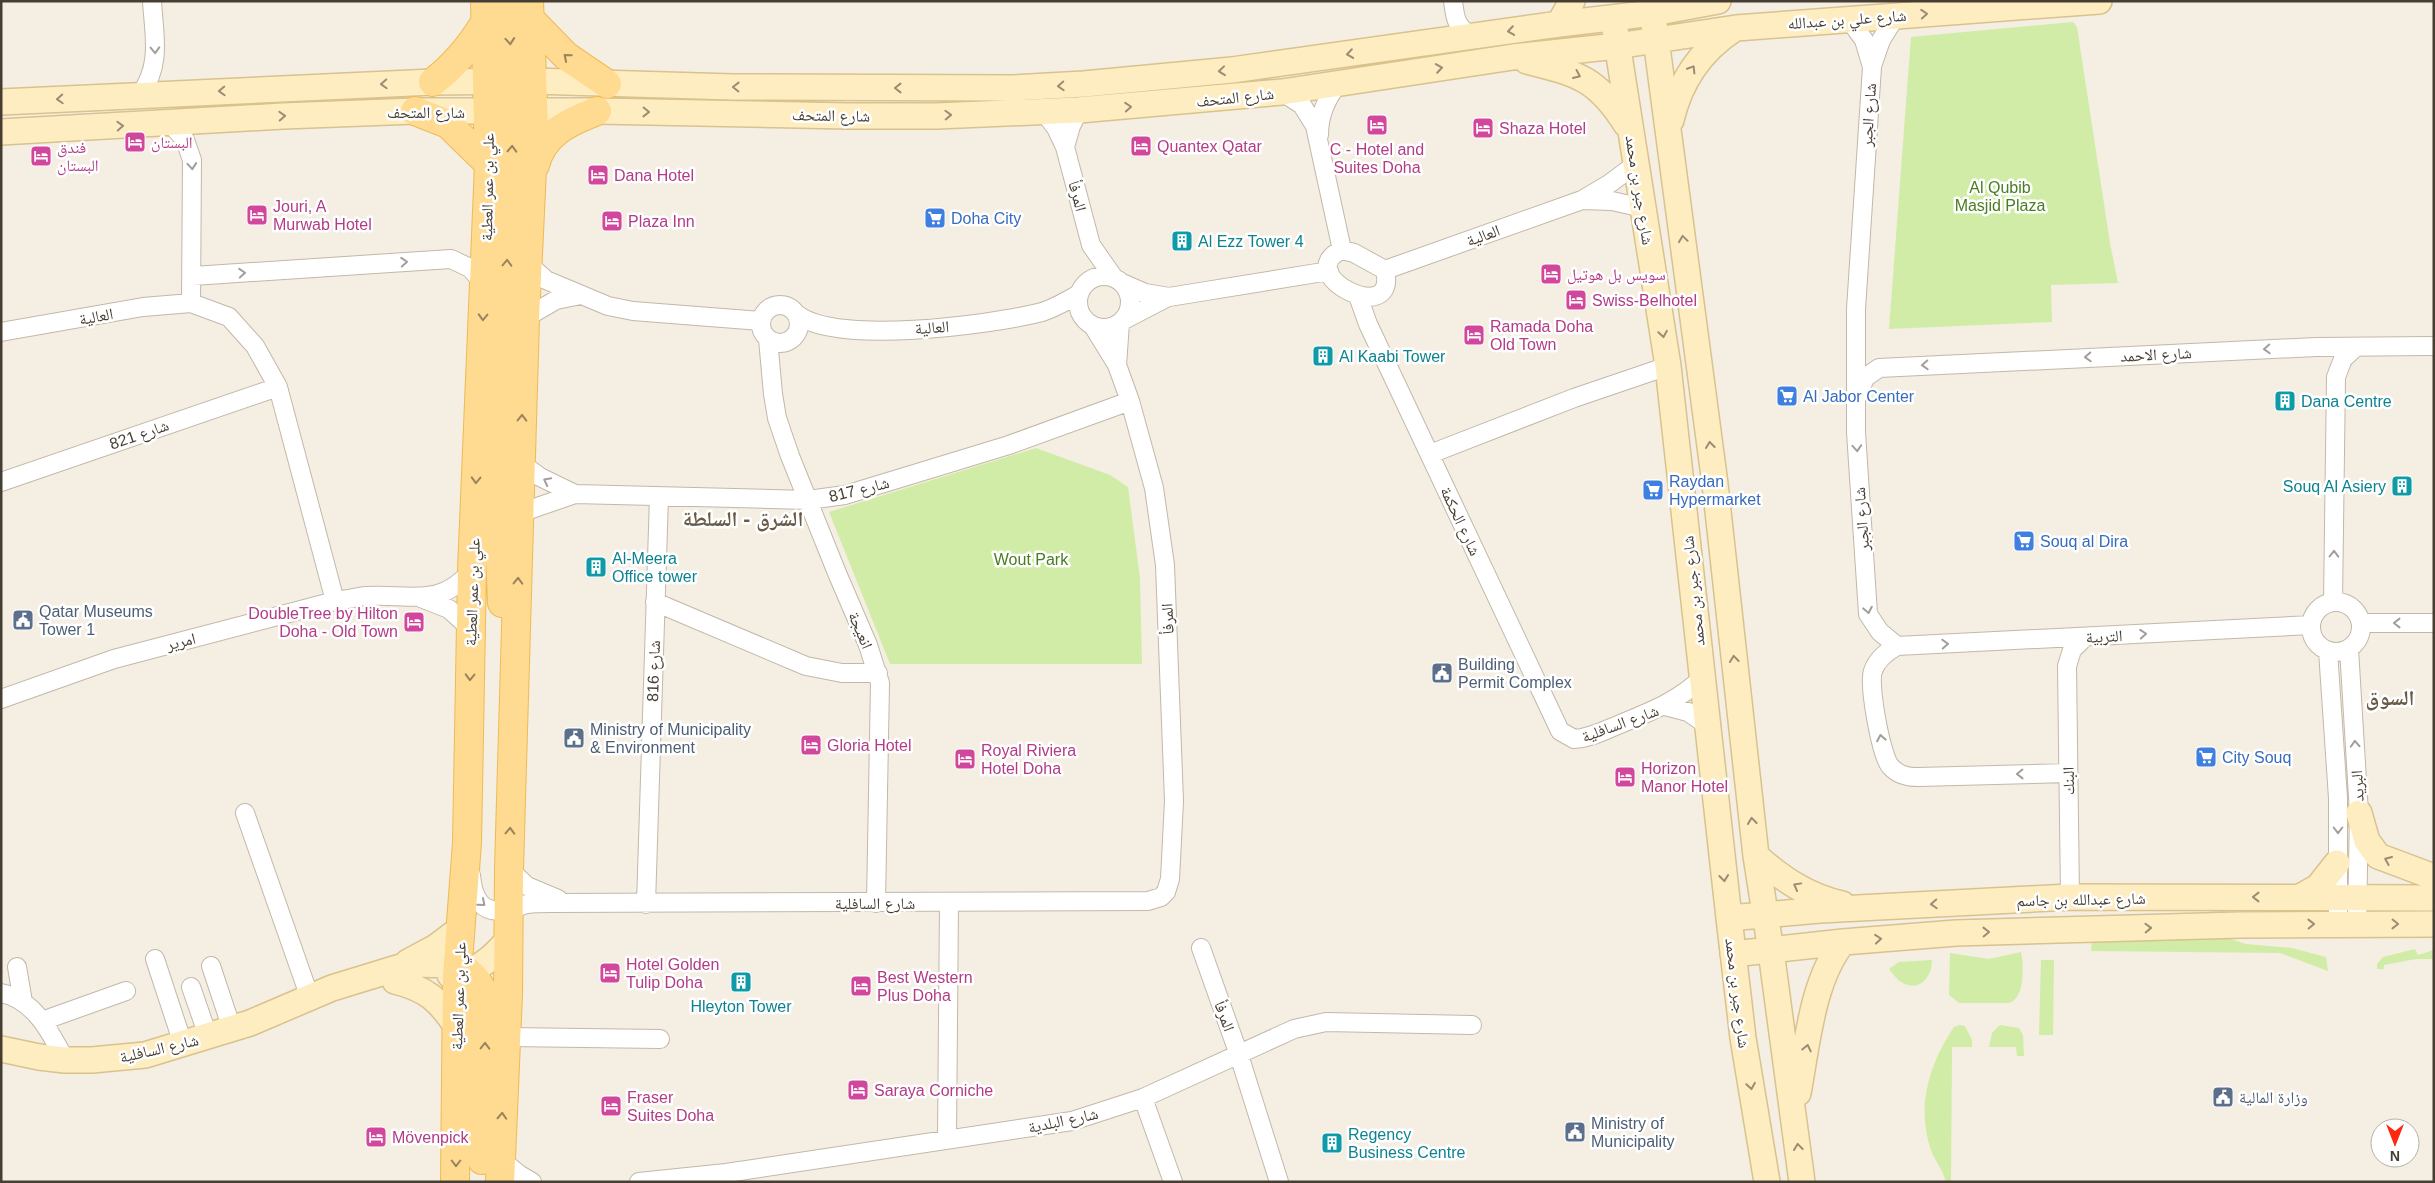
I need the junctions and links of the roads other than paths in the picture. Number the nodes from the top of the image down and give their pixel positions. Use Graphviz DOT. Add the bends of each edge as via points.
graph roads {
  1 [pos="152,1"];
  2 [pos="507,1"];
  3 [pos="1453,1"];
  4 [pos="1572,1"];
  5 [pos="1718,1"];
  6 [pos="2099,1"];
  7 [pos="1652,7"];
  8 [pos="1613,9"];
  9 [pos="530,11"];
  10 [pos="485,12"];
  11 [pos="1896,16"];
  12 [pos="1848,18"];
  13 [pos="1559,24"];
  14 [pos="1736,28"];
  15 [pos="1473,36"];
  16 [pos="1656,40"];
  17 [pos="1617,46"];
  18 [pos="1513,57"];
  19 [pos="1872,67"];
  20 [pos="487,81"];
  21 [pos="524,81"];
  22 [pos="433,82"];
  23 [pos="607,84"];
  24 [pos="1338,84"];
  25 [pos="1282,92"];
  26 [pos="140,95"];
  27 [pos="1,102"];
  28 [pos="1079,110"];
  29 [pos="415,111"];
  30 [pos="597,111"];
  31 [pos="512,112"];
  32 [pos="1044,112"];
  33 [pos="171,124"];
  34 [pos="1630,130"];
  35 [pos="1668,130"];
  36 [pos="1,132"];
  37 [pos="1319,138"];
  38 [pos="1065,147"];
  39 [pos="489,164"];
  40 [pos="1636,164"];
  41 [pos="532,178"];
  42 [pos="1582,200"];
  43 [pos="1643,208"];
  44 [pos="1091,245"];
  45 [pos="1342,250"];
  46 [pos="527,263"];
  47 [pos="1385,270"];
  48 [pos="1329,271"];
  49 [pos="193,276"];
  50 [pos="1118,281"];
  51 [pos="484,284"];
  52 [pos="1080,291"];
  53 [pos="582,295"];
  54 [pos="1358,296"];
  55 [pos="1169,297"];
  56 [pos="191,303"];
  57 [pos="1040,313"];
  58 [pos="798,315"];
  59 [pos="525,318"];
  60 [pos="761,320"];
  61 [pos="1121,322"];
  62 [pos="1089,323"];
  63 [pos="824,327"];
  64 [pos="1,332"];
  65 [pos="1856,338"];
  66 [pos="768,339"];
  67 [pos="791,339"];
  68 [pos="2434,346"];
  69 [pos="2316,347"];
  70 [pos="2356,347"];
  71 [pos="1117,365"];
  72 [pos="1668,366"];
  73 [pos="1879,368"];
  74 [pos="772,370"];
  75 [pos="2336,377"];
  76 [pos="278,387"];
  77 [pos="1855,399"];
  78 [pos="1130,401"];
  79 [pos="1430,454"];
  80 [pos="521,463"];
  81 [pos="1,482"];
  82 [pos="575,494"];
  83 [pos="659,497"];
  84 [pos="808,500"];
  85 [pos="520,514"];
  86 [pos="472,570"];
  87 [pos="421,598"];
  88 [pos="335,601"];
  89 [pos="655,602"];
  90 [pos="2333,602"];
  91 [pos="2434,622"];
  92 [pos="2361,623"];
  93 [pos="2311,625"];
  94 [pos="471,628"];
  95 [pos="2047,638"];
  96 [pos="2084,638"];
  97 [pos="1897,646"];
  98 [pos="517,647"];
  99 [pos="2349,649"];
  100 [pos="2328,651"];
  101 [pos="2067,666"];
  102 [pos="878,673"];
  103 [pos="1702,678"];
  104 [pos="1,699"];
  105 [pos="1665,706"];
  106 [pos="1707,725"];
  107 [pos="1574,739"];
  108 [pos="2068,773"];
  109 [pos="245,813"];
  110 [pos="2359,813"];
  111 [pos="467,843"];
  112 [pos="1756,856"];
  113 [pos="2337,862"];
  114 [pos="509,868"];
  115 [pos="2434,877"];
  116 [pos="1170,879"];
  117 [pos="2070,897"];
  118 [pos="2300,897"];
  119 [pos="2348,898"];
  120 [pos="2434,898"];
  121 [pos="568,903"];
  122 [pos="876,903"];
  123 [pos="949,903"];
  124 [pos="646,904"];
  125 [pos="1859,908"];
  126 [pos="510,910"];
  127 [pos="1765,915"];
  128 [pos="1729,918"];
  129 [pos="2347,923"];
  130 [pos="2434,924"];
  131 [pos="460,929"];
  132 [pos="508,940"];
  133 [pos="1843,942"];
  134 [pos="1201,948"];
  135 [pos="1771,951"];
  136 [pos="1733,954"];
  137 [pos="155,959"];
  138 [pos="211,966"];
  139 [pos="17,967"];
  140 [pos="461,971"];
  141 [pos="394,975"];
  142 [pos="191,987"];
  143 [pos="126,991"];
  144 [pos="1,993"];
  145 [pos="310,998"];
  146 [pos="23,1002"];
  147 [pos="42,1021"];
  148 [pos="1472,1025"];
  149 [pos="457,1027"];
  150 [pos="232,1029"];
  151 [pos="208,1036"];
  152 [pos="506,1037"];
  153 [pos="660,1039"];
  154 [pos="183,1044"];
  155 [pos="1,1050"];
  156 [pos="1239,1055"];
  157 [pos="66,1060"];
  158 [pos="1143,1098"];
  159 [pos="1794,1113"];
  160 [pos="947,1138"];
  161 [pos="500,1170"];
  162 [pos="727,1177"];
  163 [pos="455,1182"];
  164 [pos="481,1182"];
  165 [pos="532,1182"];
  166 [pos="639,1182"];
  167 [pos="1173,1182"];
  168 [pos="1279,1182"];
  169 [pos="1767,1182"];
  170 [pos="1802,1182"];
  1 -- 26 [label="street, one-way" via="155,58 150,79"];
  2 -- 21 [label="main road, one-way"];
  3 -- 15 [label="street" via="1455,21"];
  4 -- 13 [label="street"];
  5 -- 7 [label="street"];
  11 -- 6 [label="street, شارع علي بن عبدالله, one-way"];
  7 -- 8 [label="street"];
  7 -- 16 [label="street, شارع جبر بن محمد"];
  8 -- 13 [label="street, شارع المتحف"];
  8 -- 17 [label="street, شارع جبر بن محمد"];
  9 -- 21 [label="main road"];
  23 -- 9 [label="main road, one-way" via="566,56"];
  10 -- 20 [label="main road"];
  10 -- 22 [label="main road" via="459,59"];
  11 -- 12 [label="street, شارع علي بن عبدالله"];
  11 -- 19 [label="street, شارع الجبر" via="1881,40"];
  12 -- 14 [label="street, شارع علي بن عبدالله"];
  12 -- 19 [label="street, شارع الجبر" via="1864,40"];
  13 -- 15 [label="street, شارع المتحف, one-way"];
  14 -- 16 [label="street, شارع علي بن عبدالله"];
  35 -- 14 [label="street, one-way" via="1676,97 1692,67 1712,45"];
  15 -- 23 [label="street, شارع المتحف, one-way" via="1232,70 1075,85 952,88"];
  16 -- 17 [label="street, شارع المتحف"];
  16 -- 35 [label="street, شارع جبر بن محمد"];
  17 -- 18 [label="street, شارع المتحف"];
  17 -- 34 [label="street, شارع جبر بن محمد"];
  24 -- 18 [label="street, شارع المتحف, one-way"];
  18 -- 34 [label="street, one-way" via="1568,71 1589,81 1607,96"];
  19 -- 65 [label="street, شارع الجبر" via="1856,294"];
  20 -- 21 [label="street, شارع المتحف"];
  20 -- 22 [label="street, شارع المتحف"];
  20 -- 31 [label="main road" via="496,83 510,95"];
  21 -- 23 [label="street, شارع المتحف"];
  21 -- 31 [label="main road" via="524,103"];
  22 -- 26 [label="street, شارع المتحف, one-way"];
  24 -- 25 [label="street, شارع المتحف"];
  24 -- 37 [label="street" via="1321,114"];
  28 -- 25 [label="street, شارع المتحف, one-way"];
  25 -- 37 [label="street" via="1306,110"];
  26 -- 27 [label="street, شارع المتحف, one-way"];
  28 -- 32 [label="street, شارع المتحف"];
  28 -- 38 [label="street"];
  29 -- 31 [label="street, شارع المتحف"];
  33 -- 29 [label="street, شارع المتحف, one-way"];
  29 -- 39 [label="main road" via="448,124"];
  30 -- 31 [label="street, شارع المتحف"];
  30 -- 32 [label="street, شارع المتحف, one-way" via="848,116"];
  30 -- 41 [label="main road" via="563,126 547,139 538,154"];
  31 -- 39 [label="main road, علي بن عمر العطية"];
  31 -- 41 [label="main road"];
  98 -- 31 [label="main road, one-way" via="502,605 498,504"];
  32 -- 38 [label="street, المرفأ"];
  36 -- 33 [label="street, شارع المتحف, one-way"];
  33 -- 49 [label="street, one-way" via="185,140 192,160"];
  34 -- 40 [label="street, شارع جبر بن محمد"];
  112 -- 35 [label="street, شارع جبر بن محمد, one-way" via="1715,484"];
  37 -- 45 [label="street"];
  38 -- 44 [label="street, المرفأ"];
  39 -- 51 [label="main road, علي بن عمر العطية"];
  40 -- 42 [label="street, العالية"];
  40 -- 43 [label="street, شارع جبر بن محمد"];
  41 -- 46 [label="main road"];
  42 -- 43 [label="street, العالية" via="1612,201"];
  42 -- 47 [label="street, العالية"];
  43 -- 72 [label="street, شارع جبر بن محمد, one-way"];
  44 -- 50 [label="street, المرفأ"];
  44 -- 52 [label="street, المرفأ"];
  45 -- 47 [label="street"];
  45 -- 48 [label="street" via="1331,258"];
  46 -- 53 [label="street" via="546,280"];
  46 -- 59 [label="main road"];
  47 -- 54 [label="street" via="1386,285 1382,291 1368,297"];
  48 -- 54 [label="street" via="1341,288"];
  48 -- 55 [label="street"];
  49 -- 51 [label="street, one-way" via="451,259 470,268"];
  49 -- 56 [label="street"];
  50 -- 52 [label="street" via="1096,277"];
  50 -- 55 [label="street" via="1145,293"];
  50 -- 61 [label="street" via="1128,292 1130,302"];
  51 -- 86 [label="main road, علي بن عمر العطية, one-way"];
  52 -- 57 [label="street, العالية"];
  52 -- 62 [label="street" via="1080,312"];
  53 -- 59 [label="street" via="556,300"];
  53 -- 60 [label="street" via="608,306 633,311"];
  54 -- 79 [label="street, شارع الحكمة" via="1368,324"];
  55 -- 61 [label="street"];
  56 -- 64 [label="street, العالية" via="143,307"];
  56 -- 76 [label="street" via="229,317 255,346"];
  57 -- 62 [label="street, العالية"];
  57 -- 63 [label="street, العالية" via="932,328 877,330"];
  58 -- 60 [label="street" via="780,304 767,309"];
  58 -- 63 [label="street, العالية"];
  58 -- 67 [label="street" via="799,330"];
  80 -- 59 [label="main road, one-way"];
  60 -- 66 [label="street" via="761,328"];
  61 -- 62 [label="street" via="1111,327"];
  61 -- 71 [label="street, المرفأ"];
  62 -- 71 [label="street, المرفأ"];
  63 -- 67 [label="street, العالية"];
  65 -- 73 [label="street" via="1865,354"];
  65 -- 77 [label="street, شارع الجبر"];
  66 -- 67 [label="street" via="775,343"];
  66 -- 74 [label="street, انعيجة"];
  67 -- 74 [label="street, انعيجة"];
  68 -- 70 [label="street, شارع الاحمد"];
  69 -- 70 [label="street, شارع الاحمد"];
  69 -- 73 [label="street, شارع الاحمد, one-way"];
  69 -- 75 [label="street" via="2329,360"];
  70 -- 75 [label="street" via="2343,360"];
  71 -- 78 [label="street, المرفأ"];
  72 -- 79 [label="street" via="1574,398"];
  72 -- 103 [label="street, شارع جبر بن محمد"];
  73 -- 77 [label="street" via="1861,384"];
  74 -- 84 [label="street, انعيجة" via="777,418"];
  90 -- 75 [label="street, one-way"];
  76 -- 81 [label="street, شارع 821"];
  76 -- 88 [label="street"];
  77 -- 97 [label="street, شارع الجبر, one-way" via="1868,614 1880,632"];
  78 -- 84 [label="street, شارع 817" via="1009,445 845,495"];
  78 -- 116 [label="street, المرفأ" via="1154,488 1165,565 1174,801"];
  79 -- 107 [label="street, شارع الحكمة" via="1556,724 1566,737"];
  82 -- 80 [label="street, شارع 817, one-way" via="540,477"];
  80 -- 85 [label="main road"];
  82 -- 83 [label="street, شارع 817"];
  82 -- 85 [label="street, شارع 817"];
  83 -- 84 [label="street, شارع 817"];
  83 -- 89 [label="street, شارع 816"];
  84 -- 102 [label="street, انعيجة"];
  98 -- 85 [label="main road, one-way"];
  86 -- 87 [label="street, امرير" via="450,590"];
  86 -- 94 [label="main road, علي بن عمر العطية"];
  87 -- 88 [label="street, امرير" via="367,596"];
  87 -- 94 [label="street, امرير" via="449,609"];
  88 -- 104 [label="street, امرير" via="114,659"];
  89 -- 102 [label="street" via="811,667 842,674"];
  89 -- 124 [label="street, شارع 816"];
  90 -- 92 [label="street" via="2354,610"];
  90 -- 93 [label="street" via="2318,610"];
  91 -- 92 [label="street, one-way"];
  92 -- 99 [label="street" via="2359,638"];
  96 -- 93 [label="street, التربية, one-way"];
  93 -- 100 [label="street" via="2315,641"];
  94 -- 111 [label="main road, علي بن عمر العطية, one-way"];
  95 -- 96 [label="street, التربية"];
  97 -- 95 [label="street, التربية, one-way"];
  95 -- 101 [label="street" via="2060,650"];
  96 -- 101 [label="street, البنك" via="2072,650"];
  108 -- 97 [label="street, one-way" via="1906,777 1898,772 1884,753 1871,681 1880,658"];
  114 -- 98 [label="main road, one-way"];
  99 -- 100 [label="street"];
  110 -- 99 [label="street, البريد, one-way"];
  100 -- 113 [label="street, البريد, one-way" via="2338,798"];
  101 -- 108 [label="street, البنك"];
  102 -- 122 [label="street, انعيجة" via="881,689"];
  103 -- 105 [label="street, شارع السافلية"];
  103 -- 106 [label="street, شارع جبر بن محمد"];
  105 -- 106 [label="street, شارع السافلية" via="1688,712"];
  105 -- 107 [label="street, شارع السافلية" via="1590,737"];
  106 -- 128 [label="street, شارع جبر بن محمد, one-way"];
  108 -- 117 [label="street, البنك"];
  109 -- 145 [label="street"];
  115 -- 110 [label="street, one-way" via="2378,856 2367,841"];
  110 -- 119 [label="street, البريد"];
  111 -- 126 [label="street, شارع السافلية, one-way" via="474,895 489,909"];
  111 -- 131 [label="main road, علي بن عمر العطية"];
  125 -- 112 [label="street, one-way" via="1830,902 1798,888"];
  112 -- 127 [label="street, شارع جبر بن محمد"];
  113 -- 118 [label="street" via="2318,887"];
  113 -- 119 [label="street, البريد"];
  114 -- 121 [label="street, شارع السافلية" via="527,886"];
  114 -- 126 [label="main road"];
  116 -- 123 [label="street, شارع السافلية" via="1161,897 1148,900"];
  118 -- 117 [label="street, شارع عبدالله بن جاسم, one-way"];
  117 -- 125 [label="street, شارع عبدالله بن جاسم, one-way"];
  118 -- 119 [label="street, شارع عبدالله بن جاسم"];
  119 -- 120 [label="street, شارع عبدالله بن جاسم"];
  119 -- 129 [label="street, البريد"];
  121 -- 124 [label="street, شارع السافلية"];
  121 -- 126 [label="street, شارع السافلية" via="526,904"];
  122 -- 123 [label="street, شارع السافلية"];
  122 -- 124 [label="street, شارع السافلية"];
  123 -- 160 [label="street"];
  125 -- 127 [label="street, شارع عبدالله بن جاسم"];
  126 -- 132 [label="main road"];
  127 -- 128 [label="street, شارع عبدالله بن جاسم"];
  127 -- 135 [label="street, شارع جبر بن محمد"];
  128 -- 136 [label="street, شارع جبر بن محمد"];
  129 -- 130 [label="street, شارع عبدالله بن جاسم, one-way"];
  133 -- 129 [label="street, شارع عبدالله بن جاسم, one-way" via="1956,933"];
  131 -- 140 [label="main road, علي بن عمر العطية"];
  131 -- 141 [label="street"];
  132 -- 140 [label="street, شارع السافلية" via="491,958"];
  132 -- 152 [label="main road"];
  133 -- 135 [label="street, شارع عبدالله بن جاسم"];
  159 -- 133 [label="street, one-way" via="1820,988 1833,955"];
  134 -- 156 [label="street, المرفأ"];
  135 -- 136 [label="street, شارع عبدالله بن جاسم"];
  135 -- 159 [label="street, شارع جبر بن محمد"];
  136 -- 169 [label="street, شارع جبر بن محمد, one-way"];
  137 -- 154 [label="street"];
  138 -- 150 [label="street"];
  139 -- 146 [label="street"];
  140 -- 141 [label="street, شارع السافلية"];
  140 -- 149 [label="main road, علي بن عمر العطية"];
  164 -- 140 [label="main road, one-way" via="486,1004 482,988"];
  141 -- 145 [label="street, شارع السافلية" via="344,984"];
  141 -- 149 [label="street" via="433,997"];
  142 -- 151 [label="street"];
  143 -- 147 [label="street"];
  144 -- 146 [label="street"];
  145 -- 150 [label="street, شارع السافلية"];
  146 -- 147 [label="street"];
  147 -- 157 [label="street"];
  148 -- 156 [label="street, شارع البلدية" via="1326,1022 1294,1029"];
  149 -- 163 [label="main road, علي بن عمر العطية, one-way"];
  150 -- 151 [label="street, شارع السافلية"];
  151 -- 154 [label="street, شارع السافلية"];
  152 -- 153 [label="street"];
  161 -- 152 [label="main road, one-way"];
  154 -- 157 [label="street, شارع السافلية" via="119,1058"];
  155 -- 157 [label="street, شارع السافلية"];
  156 -- 158 [label="street, شارع البلدية"];
  156 -- 168 [label="street, المرفأ"];
  158 -- 160 [label="street, شارع البلدية" via="1072,1121"];
  158 -- 167 [label="street"];
  170 -- 159 [label="street, شارع جبر بن محمد, one-way"];
  160 -- 162 [label="street, شارع البلدية"];
  161 -- 165 [label="street"];
  162 -- 166 [label="street, شارع البلدية"];
}
